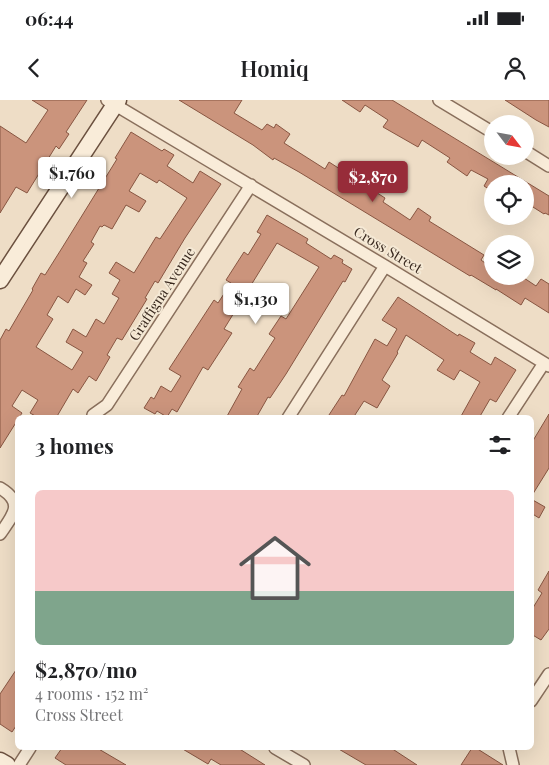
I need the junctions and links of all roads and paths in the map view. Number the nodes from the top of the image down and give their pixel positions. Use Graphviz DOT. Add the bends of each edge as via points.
graph roads {
  1 [pos="439,100"];
  2 [pos="113,101"];
  3 [pos="484,127"];
  4 [pos="534,157"];
  5 [pos="549,166"];
  6 [pos="251,185"];
  7 [pos="385,266"];
  8 [pos="0,280"];
  9 [pos="546,365"];
  10 [pos="93,415"];
  11 [pos="290,415"];
  12 [pos="510,415"];
  13 [pos="0,488"];
  14 [pos="0,534"];
  15 [pos="549,674"];
  16 [pos="534,696"];
  17 [pos="29,750"];
  18 [pos="278,750"];
  19 [pos="509,750"];
  20 [pos="0,761"];
  21 [pos="7,765"];
  22 [pos="19,765"];
  23 [pos="304,765"];
  24 [pos="513,765"];
  1 -- 3 [label="street"];
  2 -- 6 [label="street, Cross Street"];
  2 -- 8 [label="street"];
  4 -- 5 [label="street"];
  6 -- 7 [label="street, Cross Street"];
  6 -- 10 [label="street, Graffigna Avenue" via="107,405"];
  7 -- 9 [label="street, Cross Street"];
  7 -- 11 [label="street"];
  9 -- 12 [label="street"];
  13 -- 14 [label="street" via="14,501 15,509"];
  15 -- 16 [label="street"];
  17 -- 22 [label="street"];
  18 -- 23 [label="street"];
  19 -- 24 [label="street"];
  20 -- 21 [label="street"];
}
